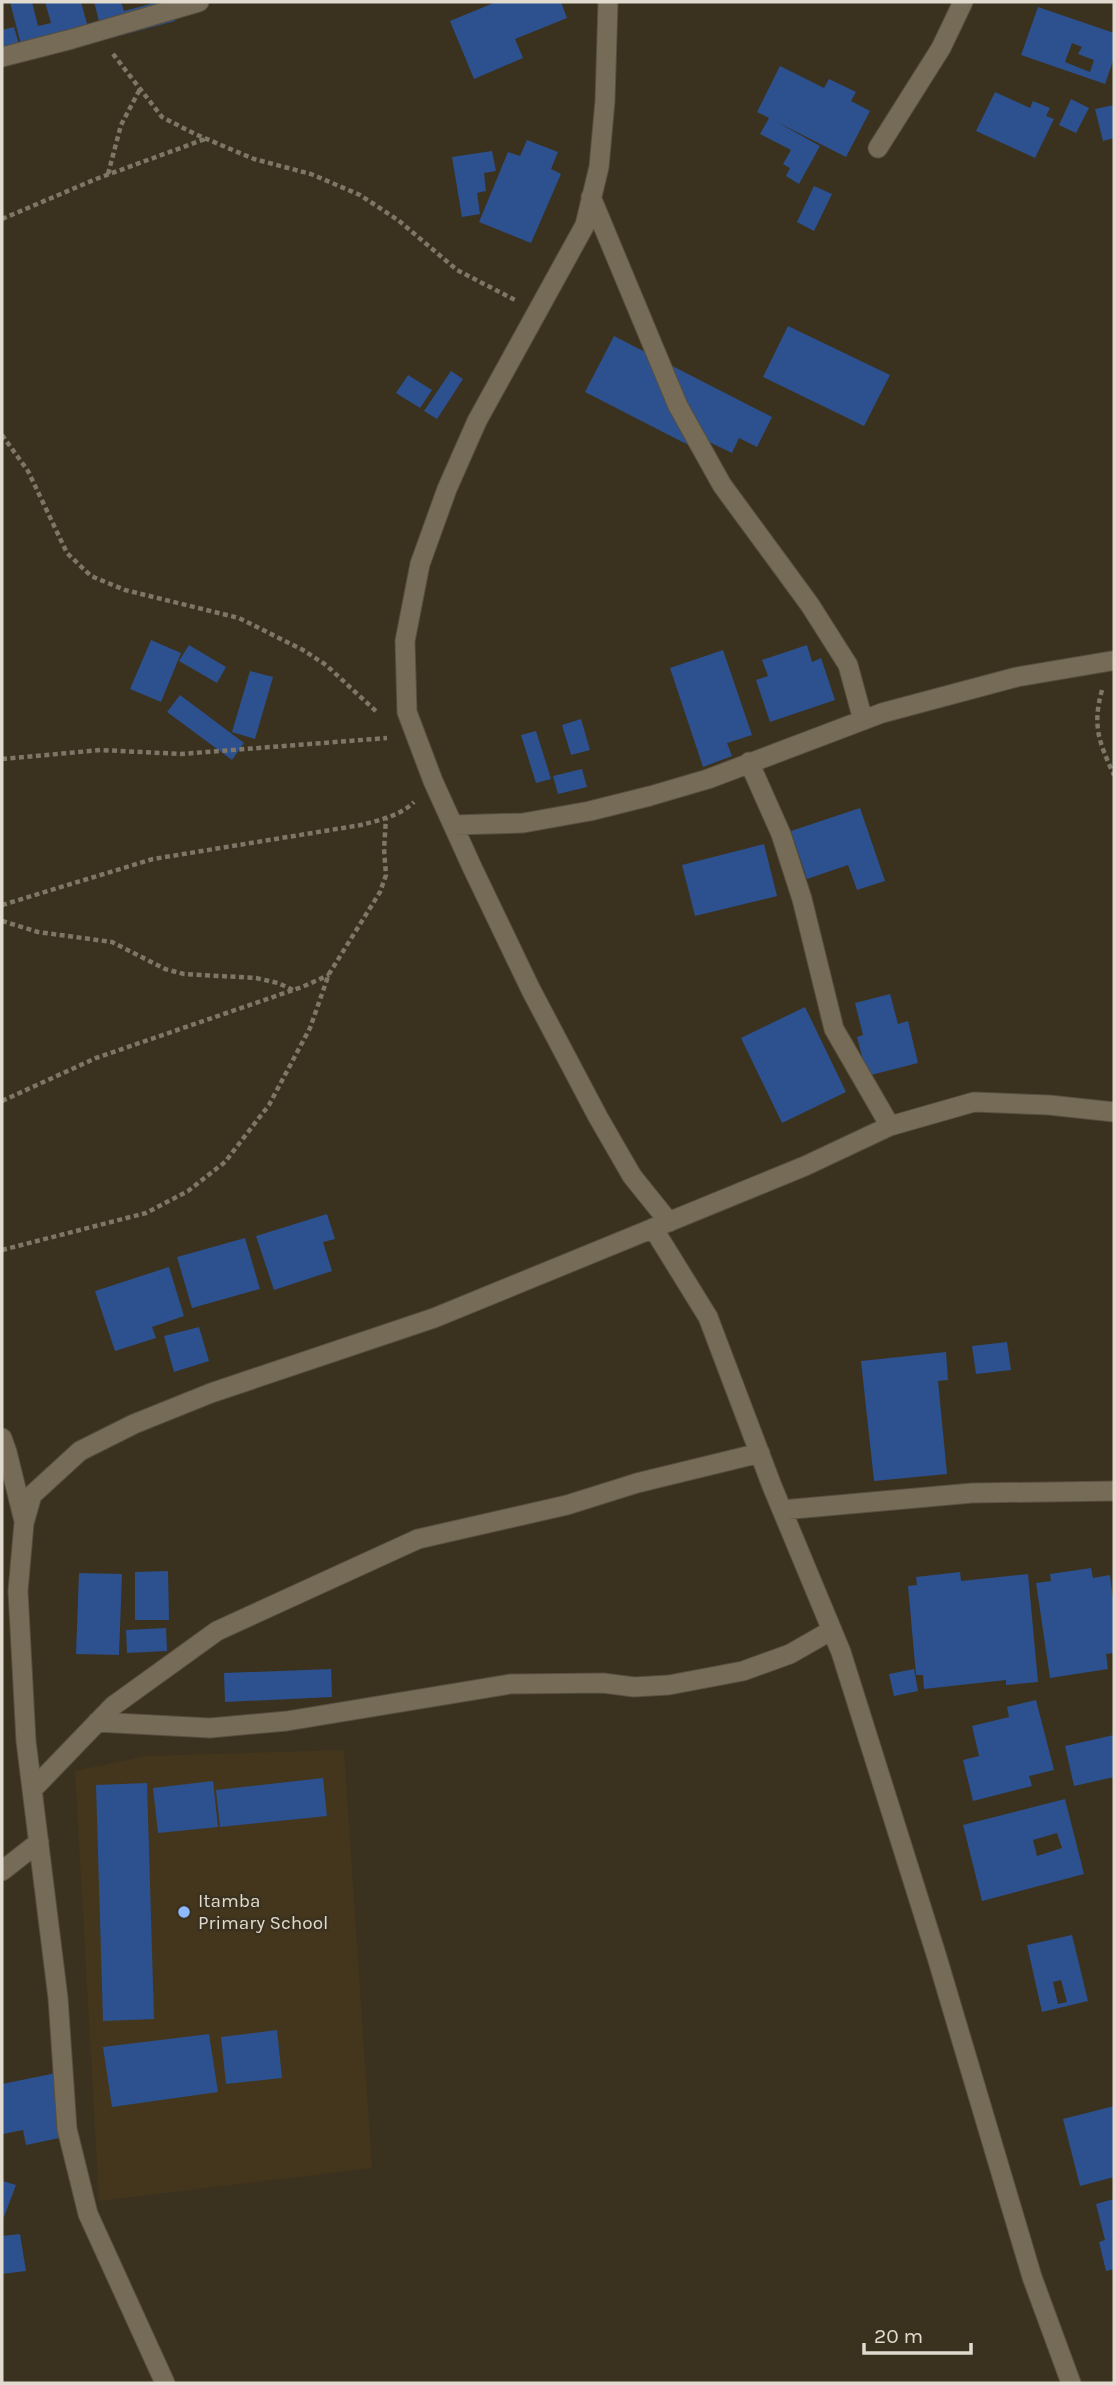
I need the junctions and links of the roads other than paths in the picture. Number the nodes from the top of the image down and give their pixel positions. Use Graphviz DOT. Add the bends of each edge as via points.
graph roads {
  1 [pos="200,2"];
  2 [pos="608,2"];
  3 [pos="963,2"];
  4 [pos="2,57"];
  5 [pos="878,148"];
  6 [pos="591,197"];
  7 [pos="1111,661"];
  8 [pos="863,720"];
  9 [pos="749,762"];
  10 [pos="453,825"];
  11 [pos="1114,1112"];
  12 [pos="890,1126"];
  13 [pos="661,1225"];
  14 [pos="2,1438"];
  15 [pos="760,1453"];
  16 [pos="1114,1491"];
  17 [pos="782,1510"];
  18 [pos="24,1523"];
  19 [pos="10,1588"];
  20 [pos="832,1630"];
  21 [pos="97,1723"];
  22 [pos="32,1790"];
  23 [pos="39,1842"];
  24 [pos="2,1871"];
  25 [pos="165,2383"];
  26 [pos="1071,2383"];
  1 -- 4 [label="street"];
  2 -- 6 [label="street" via="605,102 599,167"];
  3 -- 5 [label="street" via="941,48"];
  6 -- 8 [label="street" via="678,406 722,485 848,665"];
  6 -- 10 [label="street" via="585,225 477,421 420,564 405,641 407,712"];
  7 -- 8 [label="street" via="1017,677"];
  8 -- 9 [label="street"];
  9 -- 10 [label="street" via="708,779 590,811 523,823"];
  9 -- 12 [label="street" via="781,834 834,1029"];
  10 -- 13 [label="street" via="531,990"];
  11 -- 12 [label="street" via="974,1102"];
  12 -- 13 [label="street"];
  13 -- 15 [label="street" via="708,1317"];
  13 -- 18 [label="street" via="434,1318 211,1393 134,1424 80,1451 32,1495"];
  14 -- 18 [label="street"];
  15 -- 17 [label="street"];
  15 -- 21 [label="street" via="418,1539 217,1631 113,1706"];
  16 -- 17 [label="street" via="972,1493"];
  17 -- 20 [label="street"];
  18 -- 19 [label="street"];
  19 -- 22 [label="street"];
  20 -- 21 [label="street" via="790,1654 743,1671 668,1685 510,1684 287,1721 210,1728"];
  20 -- 26 [label="street" via="936,1954 1032,2277"];
  21 -- 22 [label="street"];
  22 -- 23 [label="street"];
  23 -- 24 [label="street"];
  23 -- 25 [label="street" via="58,1998 67,2129 88,2214"];
}
